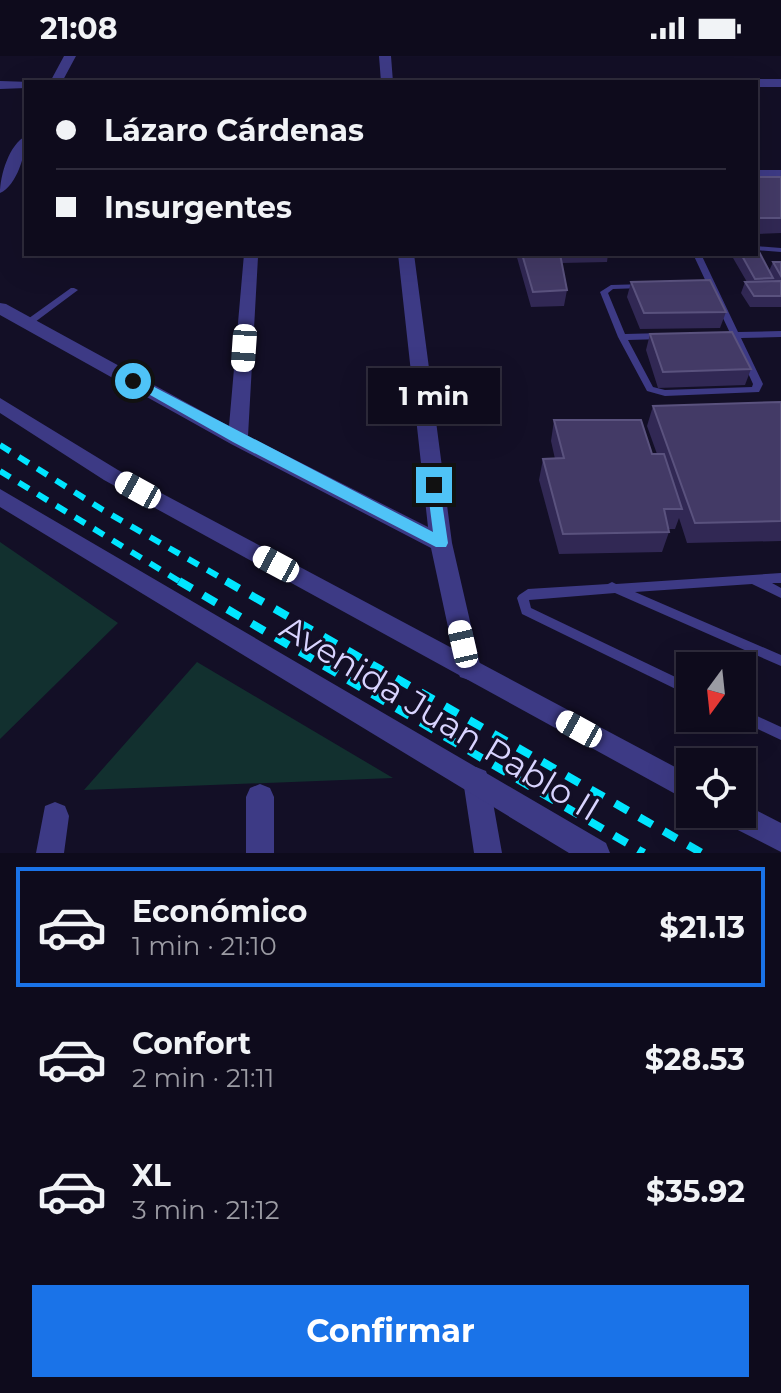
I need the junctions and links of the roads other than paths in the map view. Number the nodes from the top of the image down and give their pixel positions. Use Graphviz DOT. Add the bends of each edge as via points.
graph roads {
  1 [pos="70,56"];
  2 [pos="385,56"];
  3 [pos="57,80"];
  4 [pos="387,80"];
  5 [pos="758,83"];
  6 [pos="781,83"];
  7 [pos="24,84"];
  8 [pos="0,85"];
  9 [pos="24,143"];
  10 [pos="758,174"];
  11 [pos="781,174"];
  12 [pos="4,175"];
  13 [pos="0,189"];
  14 [pos="758,248"];
  15 [pos="781,250"];
  16 [pos="406,256"];
  17 [pos="698,256"];
  18 [pos="250,257"];
  19 [pos="654,286"];
  20 [pos="697,286"];
  21 [pos="712,286"];
  22 [pos="74,290"];
  23 [pos="0,308"];
  24 [pos="28,323"];
  25 [pos="781,334"];
  26 [pos="718,335"];
  27 [pos="734,335"];
  28 [pos="670,336"];
  29 [pos="622,337"];
  30 [pos="0,404"];
  31 [pos="238,439"];
  32 [pos="0,497"];
  33 [pos="441,543"];
  34 [pos="781,578"];
  35 [pos="753,580"];
  36 [pos="610,586"];
  37 [pos="781,593"];
  38 [pos="781,661"];
  39 [pos="469,669"];
  40 [pos="676,683"];
  41 [pos="756,722"];
  42 [pos="781,734"];
  43 [pos="476,780"];
  44 [pos="676,781"];
  45 [pos="260,797"];
  46 [pos="55,816"];
  47 [pos="756,825"];
  48 [pos="781,838"];
  49 [pos="50,853"];
  50 [pos="260,853"];
  51 [pos="488,853"];
  52 [pos="596,853"];
  1 -- 3 [label="street"];
  2 -- 4 [label="street"];
  5 -- 6 [label="street"];
  7 -- 8 [label="street"];
  9 -- 12 [label="street"];
  10 -- 11 [label="street"];
  12 -- 13 [label="street"];
  14 -- 15 [label="lane"];
  16 -- 33 [label="street"];
  17 -- 21 [label="lane"];
  18 -- 31 [label="street"];
  19 -- 29 [label="lane" via="605,289"];
  20 -- 21 [label="lane"];
  21 -- 27 [label="lane"];
  22 -- 24 [label="lane"];
  23 -- 24 [label="street"];
  24 -- 31 [label="street"];
  25 -- 27 [label="lane"];
  26 -- 27 [label="lane"];
  27 -- 29 [label="lane" via="758,384 756,390 654,391"];
  28 -- 29 [label="lane"];
  30 -- 39 [label="street, Avenida Juan Pablo II" via="111,475"];
  31 -- 33 [label="street"];
  32 -- 43 [label="street, Avenida Juan Pablo II"];
  33 -- 39 [label="street"];
  34 -- 35 [label="lane"];
  35 -- 36 [label="lane"];
  35 -- 37 [label="lane"];
  36 -- 38 [label="lane"];
  36 -- 40 [label="lane" via="528,594 523,605"];
  39 -- 44 [label="street, Avenida Juan Pablo II"];
  41 -- 42 [label="lane"];
  43 -- 51 [label="street"];
  43 -- 52 [label="street, Avenida Juan Pablo II"];
  45 -- 50 [label="street"];
  46 -- 49 [label="street"];
  47 -- 48 [label="street"];
}
